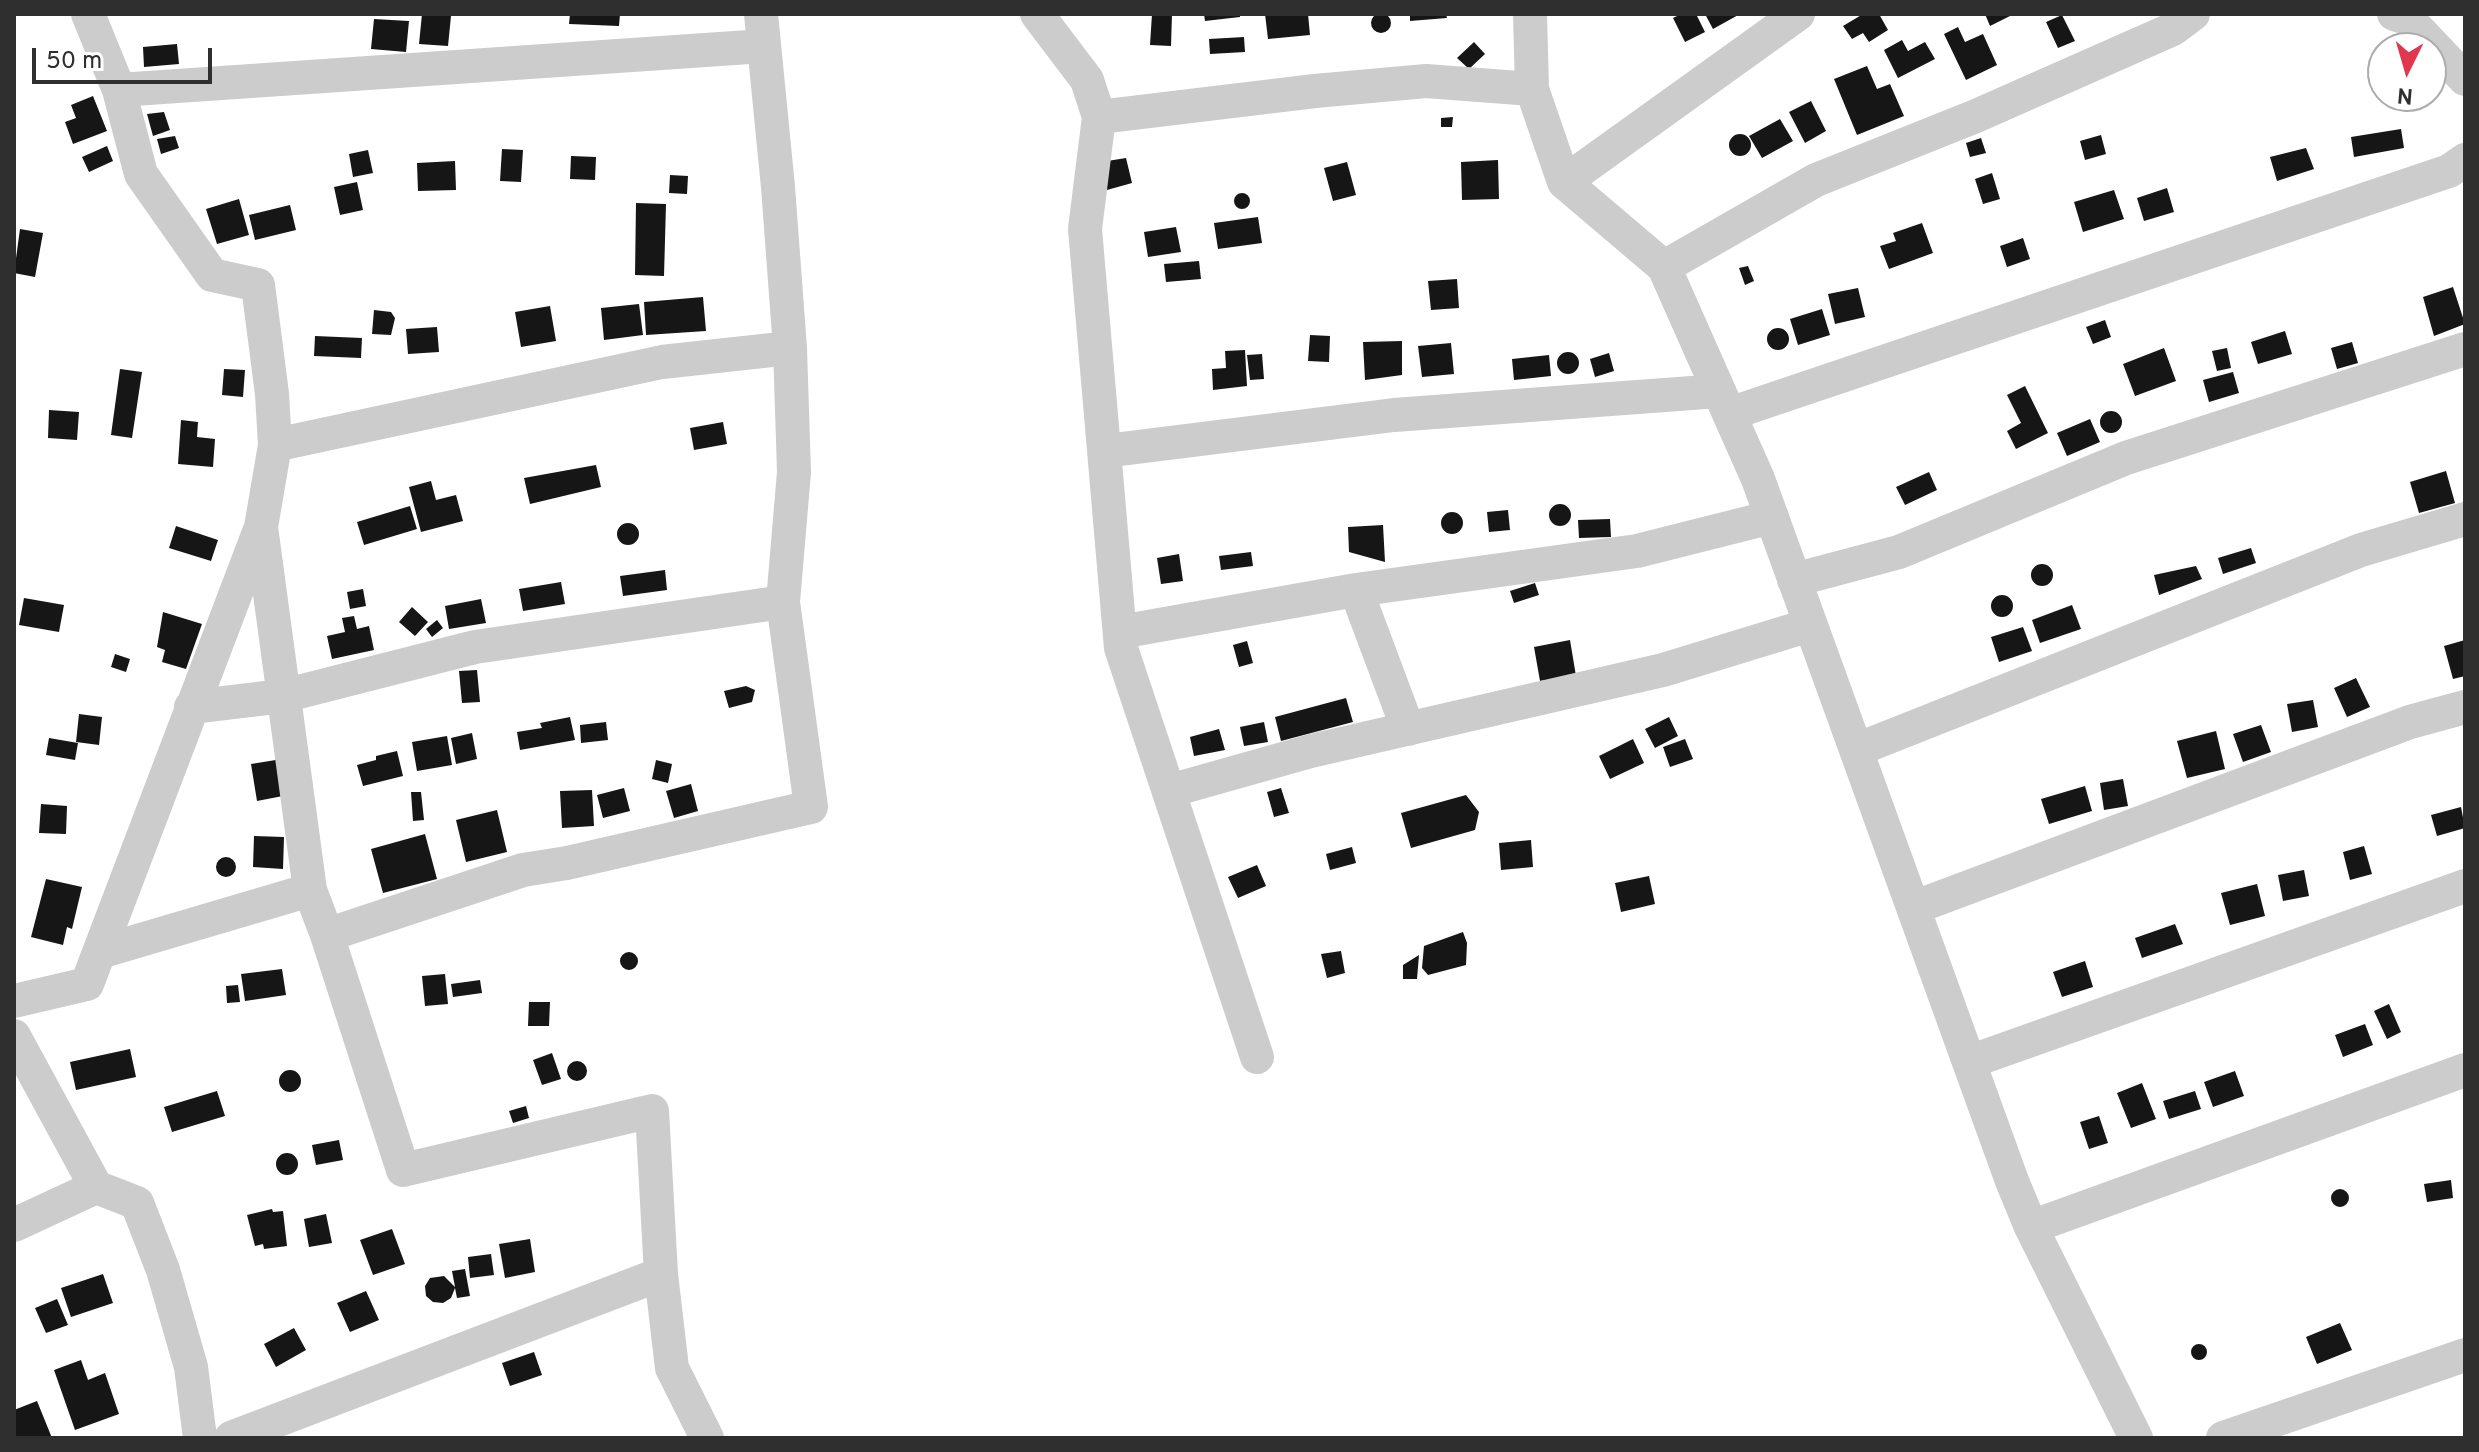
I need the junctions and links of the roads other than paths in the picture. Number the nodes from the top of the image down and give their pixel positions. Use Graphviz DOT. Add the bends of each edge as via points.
graph roads {
  1 [pos="88,14"];
  2 [pos="1037,14"];
  3 [pos="1530,14"];
  4 [pos="1798,14"];
  5 [pos="2193,14"];
  6 [pos="2394,14"];
  7 [pos="762,30"];
  8 [pos="2465,79"];
  9 [pos="1532,89"];
  10 [pos="119,90"];
  11 [pos="1099,117"];
  12 [pos="2465,160"];
  13 [pos="1564,182"];
  14 [pos="1664,267"];
  15 [pos="790,348"];
  16 [pos="2465,349"];
  17 [pos="1724,403"];
  18 [pos="275,445"];
  19 [pos="1105,451"];
  20 [pos="1772,517"];
  21 [pos="2465,519"];
  22 [pos="261,527"];
  23 [pos="1794,580"];
  24 [pos="1356,590"];
  25 [pos="783,602"];
  26 [pos="1810,625"];
  27 [pos="1120,632"];
  28 [pos="283,696"];
  29 [pos="191,707"];
  30 [pos="2465,707"];
  31 [pos="1408,729"];
  32 [pos="1856,750"];
  33 [pos="1169,791"];
  34 [pos="2465,886"];
  35 [pos="310,890"];
  36 [pos="1913,908"];
  37 [pos="327,935"];
  38 [pos="100,952"];
  39 [pos="14,1001"];
  40 [pos="14,1036"];
  41 [pos="1257,1057"];
  42 [pos="1969,1062"];
  43 [pos="2465,1070"];
  44 [pos="96,1187"];
  45 [pos="14,1225"];
  46 [pos="2031,1227"];
  47 [pos="661,1274"];
  48 [pos="2465,1355"];
  49 [pos="200,1438"];
  50 [pos="231,1438"];
  51 [pos="707,1438"];
  52 [pos="2136,1438"];
  53 [pos="2223,1438"];
  1 -- 10 [label="street"];
  2 -- 11 [label="street" via="1087,80"];
  3 -- 9 [label="street"];
  4 -- 13 [label="street"];
  5 -- 14 [label="street" via="2173,29 2005,104 1816,180"];
  6 -- 8 [label="street" via="2407,18"];
  7 -- 10 [label="street"];
  7 -- 15 [label="street"];
  9 -- 11 [label="street" via="1426,81"];
  9 -- 13 [label="street"];
  10 -- 18 [label="street" via="141,174 203,263 212,275 258,285"];
  11 -- 19 [label="street" via="1085,229"];
  12 -- 17 [label="street" via="2449,171"];
  13 -- 14 [label="street"];
  14 -- 17 [label="street"];
  15 -- 18 [label="street" via="662,362"];
  15 -- 25 [label="street" via="794,472"];
  16 -- 23 [label="street" via="2126,458 1899,552"];
  17 -- 19 [label="street" via="1394,415"];
  17 -- 20 [label="street"];
  18 -- 22 [label="street"];
  19 -- 27 [label="street"];
  20 -- 23 [label="street"];
  20 -- 24 [label="street" via="1637,551"];
  21 -- 32 [label="street" via="2361,550"];
  22 -- 28 [label="street"];
  22 -- 29 [label="street"];
  23 -- 26 [label="street"];
  24 -- 27 [label="street"];
  24 -- 31 [label="street"];
  25 -- 28 [label="street" via="475,647"];
  25 -- 37 [label="street" via="811,807 523,870"];
  26 -- 31 [label="street" via="1663,670"];
  26 -- 32 [label="street"];
  27 -- 33 [label="street"];
  28 -- 29 [label="street"];
  28 -- 35 [label="street"];
  29 -- 38 [label="street"];
  30 -- 36 [label="street" via="2410,722"];
  31 -- 33 [label="street"];
  32 -- 36 [label="street"];
  33 -- 41 [label="street"];
  34 -- 42 [label="street"];
  35 -- 37 [label="street"];
  35 -- 38 [label="street"];
  36 -- 42 [label="street"];
  37 -- 47 [label="street" via="403,1170 652,1111"];
  38 -- 39 [label="street" via="87,984"];
  40 -- 44 [label="street"];
  42 -- 46 [label="street"];
  43 -- 46 [label="street"];
  44 -- 45 [label="street"];
  44 -- 49 [label="street" via="137,1203 191,1367"];
  46 -- 52 [label="street"];
  47 -- 50 [label="street"];
  47 -- 51 [label="street" via="672,1368"];
  48 -- 53 [label="street"];
}
